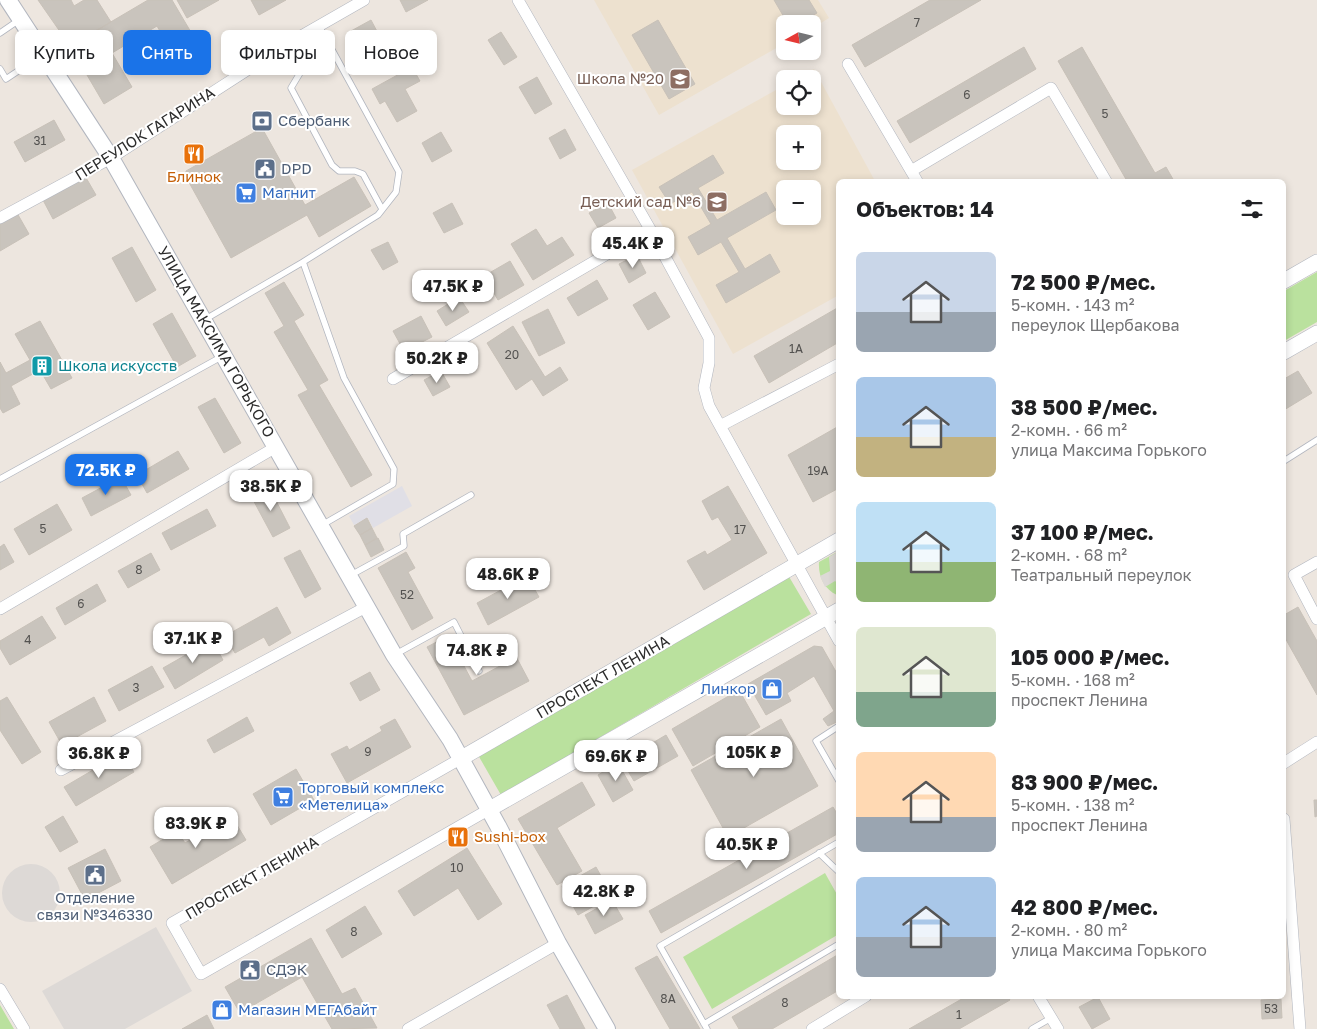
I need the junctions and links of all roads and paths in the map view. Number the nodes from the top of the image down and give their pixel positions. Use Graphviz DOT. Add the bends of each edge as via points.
graph roads {
  1 [pos="8,0"];
  2 [pos="364,0"];
  3 [pos="518,0"];
  4 [pos="20,18"];
  5 [pos="318,26"];
  6 [pos="28,30"];
  7 [pos="311,30"];
  8 [pos="0,33"];
  9 [pos="848,64"];
  10 [pos="0,69"];
  11 [pos="15,73"];
  12 [pos="58,75"];
  13 [pos="239,75"];
  14 [pos="299,75"];
  15 [pos="111,158"];
  16 [pos="911,171"];
  17 [pos="916,179"];
  18 [pos="1105,179"];
  19 [pos="382,209"];
  20 [pos="0,218"];
  21 [pos="650,229"];
  22 [pos="303,262"];
  23 [pos="1317,262"];
  24 [pos="1286,281"];
  25 [pos="204,320"];
  26 [pos="1317,333"];
  27 [pos="1286,351"];
  28 [pos="224,355"];
  29 [pos="836,366"];
  30 [pos="393,379"];
  31 [pos="720,426"];
  32 [pos="1317,440"];
  33 [pos="276,447"];
  34 [pos="1286,460"];
  35 [pos="0,479"];
  36 [pos="471,495"];
  37 [pos="321,526"];
  38 [pos="836,542"];
  39 [pos="1317,562"];
  40 [pos="796,564"];
  41 [pos="349,576"];
  42 [pos="366,607"];
  43 [pos="0,609"];
  44 [pos="832,613"];
  45 [pos="1317,619"];
  46 [pos="836,629"];
  47 [pos="394,655"];
  48 [pos="480,671"];
  49 [pos="836,728"];
  50 [pos="1317,742"];
  51 [pos="460,759"];
  52 [pos="1286,762"];
  53 [pos="61,770"];
  54 [pos="836,775"];
  55 [pos="488,810"];
  56 [pos="836,844"];
  57 [pos="1286,845"];
  58 [pos="819,854"];
  59 [pos="836,869"];
  60 [pos="558,943"];
  61 [pos="836,946"];
  62 [pos="0,989"];
  63 [pos="861,999"];
  64 [pos="1040,999"];
  65 [pos="1051,1018"];
  66 [pos="705,1026"];
  67 [pos="24,1029"];
  68 [pos="408,1029"];
  69 [pos="607,1029"];
  70 [pos="812,1029"];
  71 [pos="1032,1029"];
  72 [pos="1058,1029"];
  73 [pos="1300,1029"];
  1 -- 4 [label="main road, УЛИЦА МАКСИМА ГОРЬКОГО"];
  2 -- 5 [label="street, ПЕРЕУЛОК ГАГАРИНА"];
  3 -- 21 [label="street"];
  4 -- 6 [label="main road, УЛИЦА МАКСИМА ГОРЬКОГО"];
  4 -- 8 [label="lane"];
  5 -- 7 [label="street, ПЕРЕУЛОК ГАГАРИНА"];
  5 -- 19 [label="lane" via="399,172 396,192"];
  9 -- 16 [label="street"];
  10 -- 11 [label="lane" via="6,79"];
  12 -- 15 [label="main road, УЛИЦА МАКСИМА ГОРЬКОГО"];
  13 -- 15 [label="street, ПЕРЕУЛОК ГАГАРИНА"];
  14 -- 19 [label="lane" via="291,88 332,165 339,171 363,174"];
  15 -- 20 [label="street, ПЕРЕУЛОК ГАГАРИНА"];
  15 -- 25 [label="main road, УЛИЦА МАКСИМА ГОРЬКОГО"];
  16 -- 17 [label="street"];
  16 -- 18 [label="street" via="1051,88"];
  19 -- 22 [label="lane" via="378,215"];
  21 -- 30 [label="street"];
  21 -- 31 [label="street" via="709,338 704,388"];
  22 -- 25 [label="lane"];
  22 -- 37 [label="lane" via="344,378 394,468 393,484"];
  23 -- 24 [label="street"];
  25 -- 28 [label="main road, УЛИЦА МАКСИМА ГОРЬКОГО"];
  26 -- 27 [label="street"];
  28 -- 33 [label="main road, УЛИЦА МАКСИМА ГОРЬКОГО"];
  28 -- 35 [label="lane"];
  29 -- 31 [label="street"];
  31 -- 40 [label="street"];
  32 -- 34 [label="lane"];
  33 -- 37 [label="main road, УЛИЦА МАКСИМА ГОРЬКОГО"];
  33 -- 43 [label="street"];
  36 -- 41 [label="lane" via="403,534 404,546"];
  37 -- 41 [label="main road, УЛИЦА МАКСИМА ГОРЬКОГО"];
  38 -- 40 [label="street, ПРОСПЕКТ ЛЕНИНА"];
  39 -- 45 [label="street" via="1294,575"];
  40 -- 44 [label="street"];
  40 -- 51 [label="street, ПРОСПЕКТ ЛЕНИНА"];
  41 -- 42 [label="main road, УЛИЦА МАКСИМА ГОРЬКОГО"];
  42 -- 47 [label="main road, УЛИЦА МАКСИМА ГОРЬКОГО"];
  42 -- 53 [label="street"];
  44 -- 46 [label="street"];
  44 -- 55 [label="street, ПРОСПЕКТ ЛЕНИНА"];
  47 -- 48 [label="lane" via="454,622"];
  47 -- 51 [label="main road, УЛИЦА МАКСИМА ГОРЬКОГО"];
  49 -- 54 [label="lane" via="816,740"];
  50 -- 52 [label="street"];
  51 -- 55 [label="main road, УЛИЦА МАКСИМА ГОРЬКОГО"];
  51 -- 55 [label="street, ПРОСПЕКТ ЛЕНИНА" via="172,923 201,974"];
  55 -- 60 [label="main road, УЛИЦА МАКСИМА ГОРЬКОГО"];
  56 -- 58 [label="lane"];
  57 -- 73 [label="street"];
  58 -- 59 [label="lane"];
  58 -- 66 [label="lane" via="660,946"];
  60 -- 68 [label="street"];
  60 -- 69 [label="main road, УЛИЦА МАКСИМА ГОРЬКОГО"];
  61 -- 66 [label="lane"];
  62 -- 67 [label="street"];
  63 -- 70 [label="street"];
  64 -- 65 [label="street"];
  65 -- 71 [label="lane"];
  65 -- 72 [label="street"];
}
